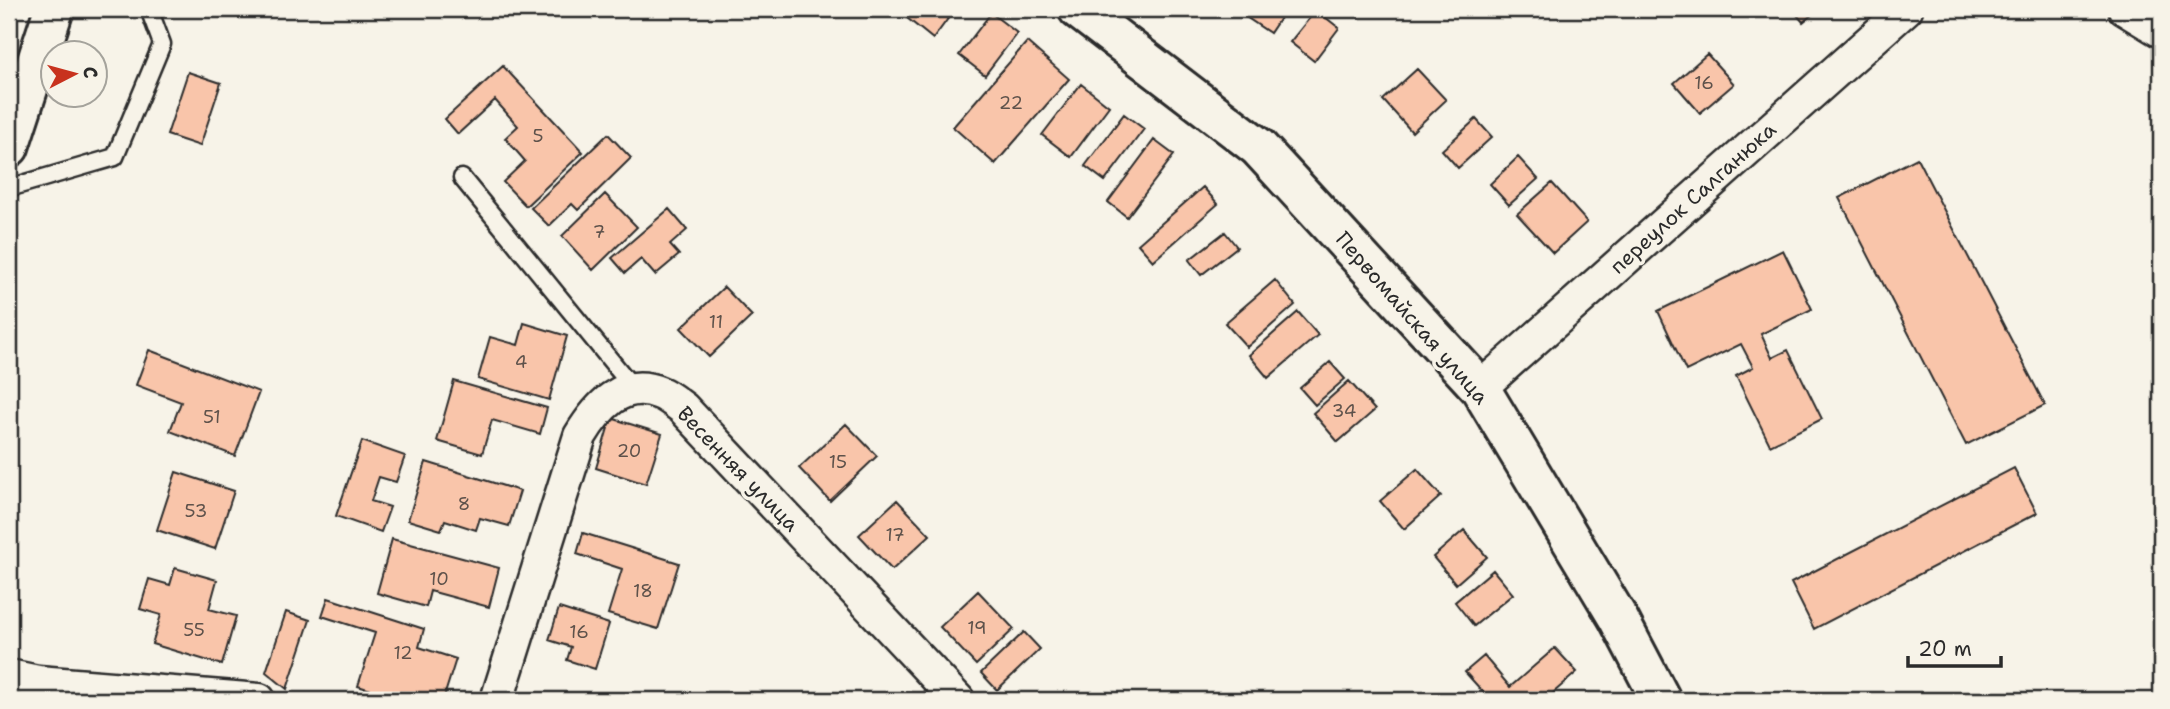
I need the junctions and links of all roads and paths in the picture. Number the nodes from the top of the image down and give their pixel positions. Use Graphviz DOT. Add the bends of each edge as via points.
graph roads {
  1 [pos="54,9"];
  2 [pos="149,9"];
  3 [pos="1078,9"];
  4 [pos="1906,9"];
  5 [pos="2125,9"];
  6 [pos="2161,31"];
  7 [pos="9,147"];
  8 [pos="462,178"];
  9 [pos="9,188"];
  10 [pos="1480,388"];
  11 [pos="634,389"];
  12 [pos="9,676"];
  13 [pos="259,700"];
  14 [pos="497,700"];
  15 [pos="958,700"];
  16 [pos="1661,700"];
  1 -- 7 [label="main road"];
  2 -- 9 [label="lane" via="162,44 116,157"];
  3 -- 10 [label="main road, Первомайская улица" via="1258,147"];
  4 -- 10 [label="street, переулок Салганюка"];
  5 -- 6 [label="street"];
  8 -- 11 [label="lane"];
  10 -- 16 [label="main road, Первомайская улица" via="1618,618"];
  11 -- 14 [label="street" via="614,395 596,411 580,436"];
  11 -- 15 [label="street, Весенняя улица" via="659,392 683,408"];
  12 -- 13 [label="street"];
}
